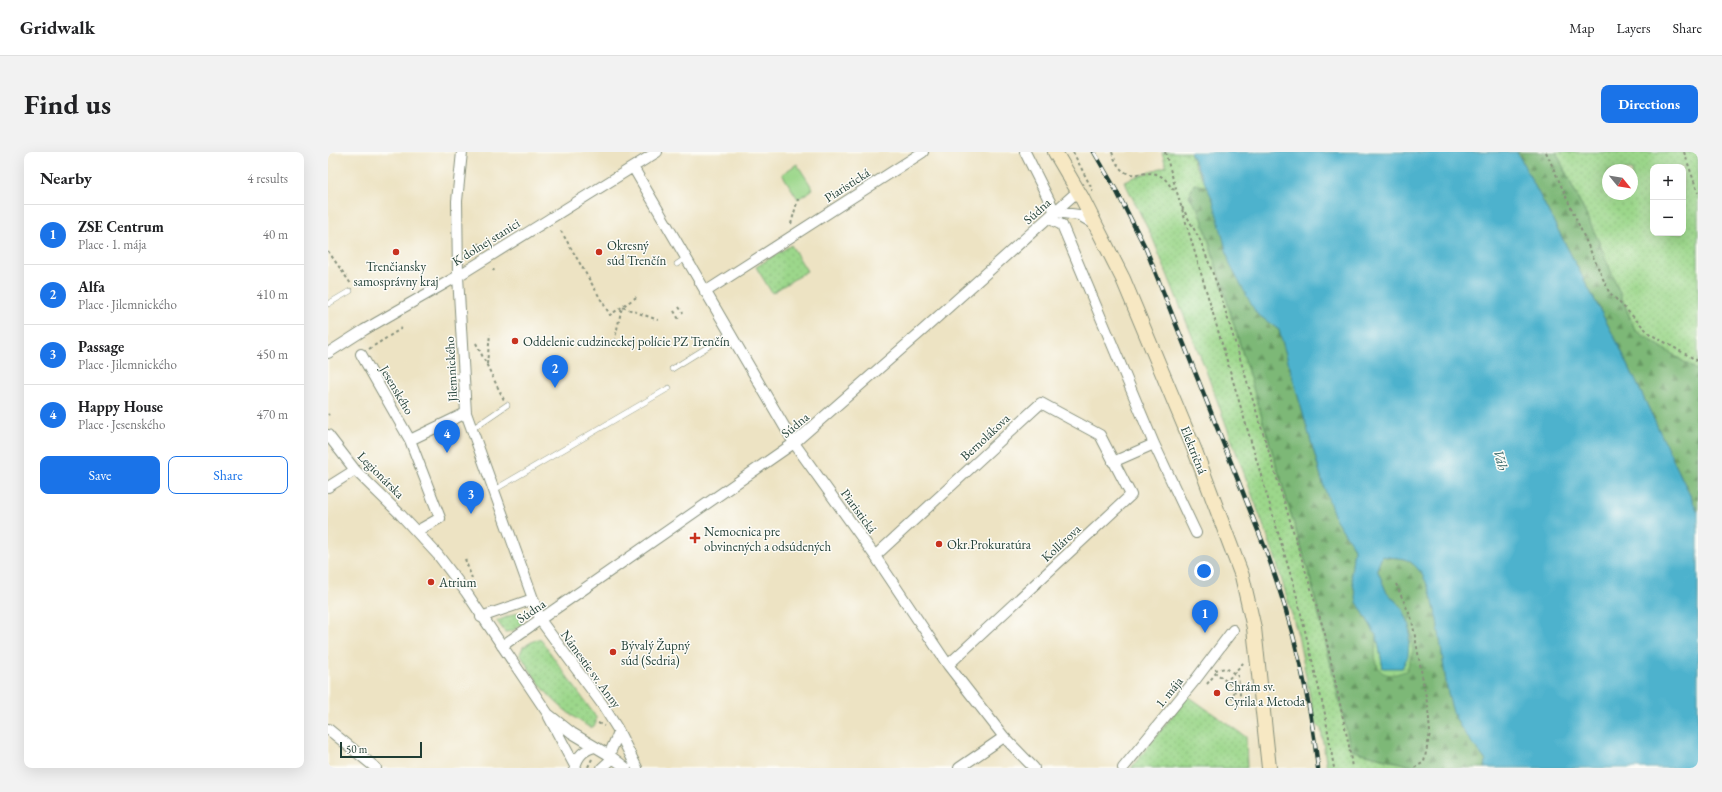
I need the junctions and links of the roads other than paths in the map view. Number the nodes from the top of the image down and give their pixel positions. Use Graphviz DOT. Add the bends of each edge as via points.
graph roads {
  1 [pos="462,152"];
  2 [pos="657,152"];
  3 [pos="923,152"];
  4 [pos="1025,152"];
  5 [pos="1055,152"];
  6 [pos="633,167"];
  7 [pos="1085,191"];
  8 [pos="1051,215"];
  9 [pos="1097,226"];
  10 [pos="458,276"];
  11 [pos="351,288"];
  12 [pos="705,292"];
  13 [pos="328,304"];
  14 [pos="730,334"];
  15 [pos="365,351"];
  16 [pos="328,354"];
  17 [pos="672,369"];
  18 [pos="453,376"];
  19 [pos="464,377"];
  20 [pos="669,388"];
  21 [pos="507,405"];
  22 [pos="466,413"];
  23 [pos="472,428"];
  24 [pos="328,435"];
  25 [pos="410,440"];
  26 [pos="794,443"];
  27 [pos="1154,444"];
  28 [pos="1113,462"];
  29 [pos="355,470"];
  30 [pos="328,487"];
  31 [pos="494,490"];
  32 [pos="417,532"];
  33 [pos="1196,533"];
  34 [pos="875,556"];
  35 [pos="533,599"];
  36 [pos="481,617"];
  37 [pos="541,621"];
  38 [pos="1233,630"];
  39 [pos="502,646"];
  40 [pos="948,666"];
  41 [pos="548,714"];
  42 [pos="328,729"];
  43 [pos="619,732"];
  44 [pos="1004,737"];
  45 [pos="595,752"];
  46 [pos="611,756"];
  47 [pos="575,767"];
  48 [pos="376,768"];
  49 [pos="602,768"];
  50 [pos="626,768"];
  51 [pos="638,768"];
  52 [pos="959,768"];
  53 [pos="1034,768"];
  54 [pos="1123,768"];
  55 [pos="1269,768"];
  1 -- 10 [label="street, Jilemnického" via="457,201"];
  2 -- 6 [label="street, K dolnej stanici"];
  3 -- 12 [label="street, Piaristická"];
  4 -- 8 [label="street"];
  5 -- 7 [label="main road, Električná"];
  6 -- 10 [label="street, K dolnej stanici"];
  6 -- 12 [label="street, Piaristická" via="682,261"];
  7 -- 8 [label="street, Súdna"];
  7 -- 9 [label="main road, Električná"];
  8 -- 9 [label="street" via="1079,215"];
  8 -- 26 [label="street, Súdna"];
  8 -- 27 [label="street" via="1062,225"];
  9 -- 55 [label="main road, Električná" via="1123,279 1190,437 1242,576 1254,628"];
  10 -- 16 [label="street, K dolnej stanici" via="364,330"];
  10 -- 19 [label="street, Jilemnického"];
  11 -- 13 [label="lane"];
  12 -- 14 [label="street, Piaristická"];
  14 -- 17 [label="lane"];
  14 -- 26 [label="street, Piaristická"];
  15 -- 25 [label="street, Jesenského"];
  18 -- 19 [label="lane"];
  19 -- 22 [label="street, Jilemnického"];
  20 -- 31 [label="lane"];
  21 -- 23 [label="lane"];
  22 -- 23 [label="street, Jilemnického"];
  22 -- 25 [label="street"];
  23 -- 31 [label="street, Jilemnického"];
  24 -- 29 [label="street, Legionárska"];
  25 -- 32 [label="street, Jesenského" via="440,518"];
  26 -- 34 [label="street, Piaristická"];
  26 -- 37 [label="street, Súdna"];
  27 -- 28 [label="street"];
  27 -- 33 [label="street"];
  28 -- 34 [label="street, Bernolákova" via="1100,435 1041,403"];
  28 -- 40 [label="street, Kollárova" via="1131,495"];
  29 -- 30 [label="street"];
  29 -- 32 [label="street, Legionárska"];
  31 -- 35 [label="street, Jilemnického"];
  32 -- 36 [label="street" via="457,580"];
  34 -- 40 [label="street, Piaristická"];
  35 -- 36 [label="street"];
  35 -- 37 [label="street, Jilemnického"];
  36 -- 39 [label="street"];
  37 -- 39 [label="street, Súdna"];
  37 -- 43 [label="street, Námestie sv. Anny" via="602,704"];
  38 -- 54 [label="street, 1. mája"];
  39 -- 41 [label="street"];
  40 -- 44 [label="street, Piaristická"];
  41 -- 45 [label="street"];
  41 -- 47 [label="street"];
  42 -- 48 [label="street"];
  43 -- 46 [label="street"];
  43 -- 51 [label="street, Námestie sv. Anny"];
  44 -- 52 [label="street"];
  44 -- 53 [label="street, Piaristická"];
  45 -- 46 [label="street"];
  45 -- 47 [label="street" via="581,754"];
  46 -- 49 [label="street"];
  46 -- 50 [label="street"];
}
